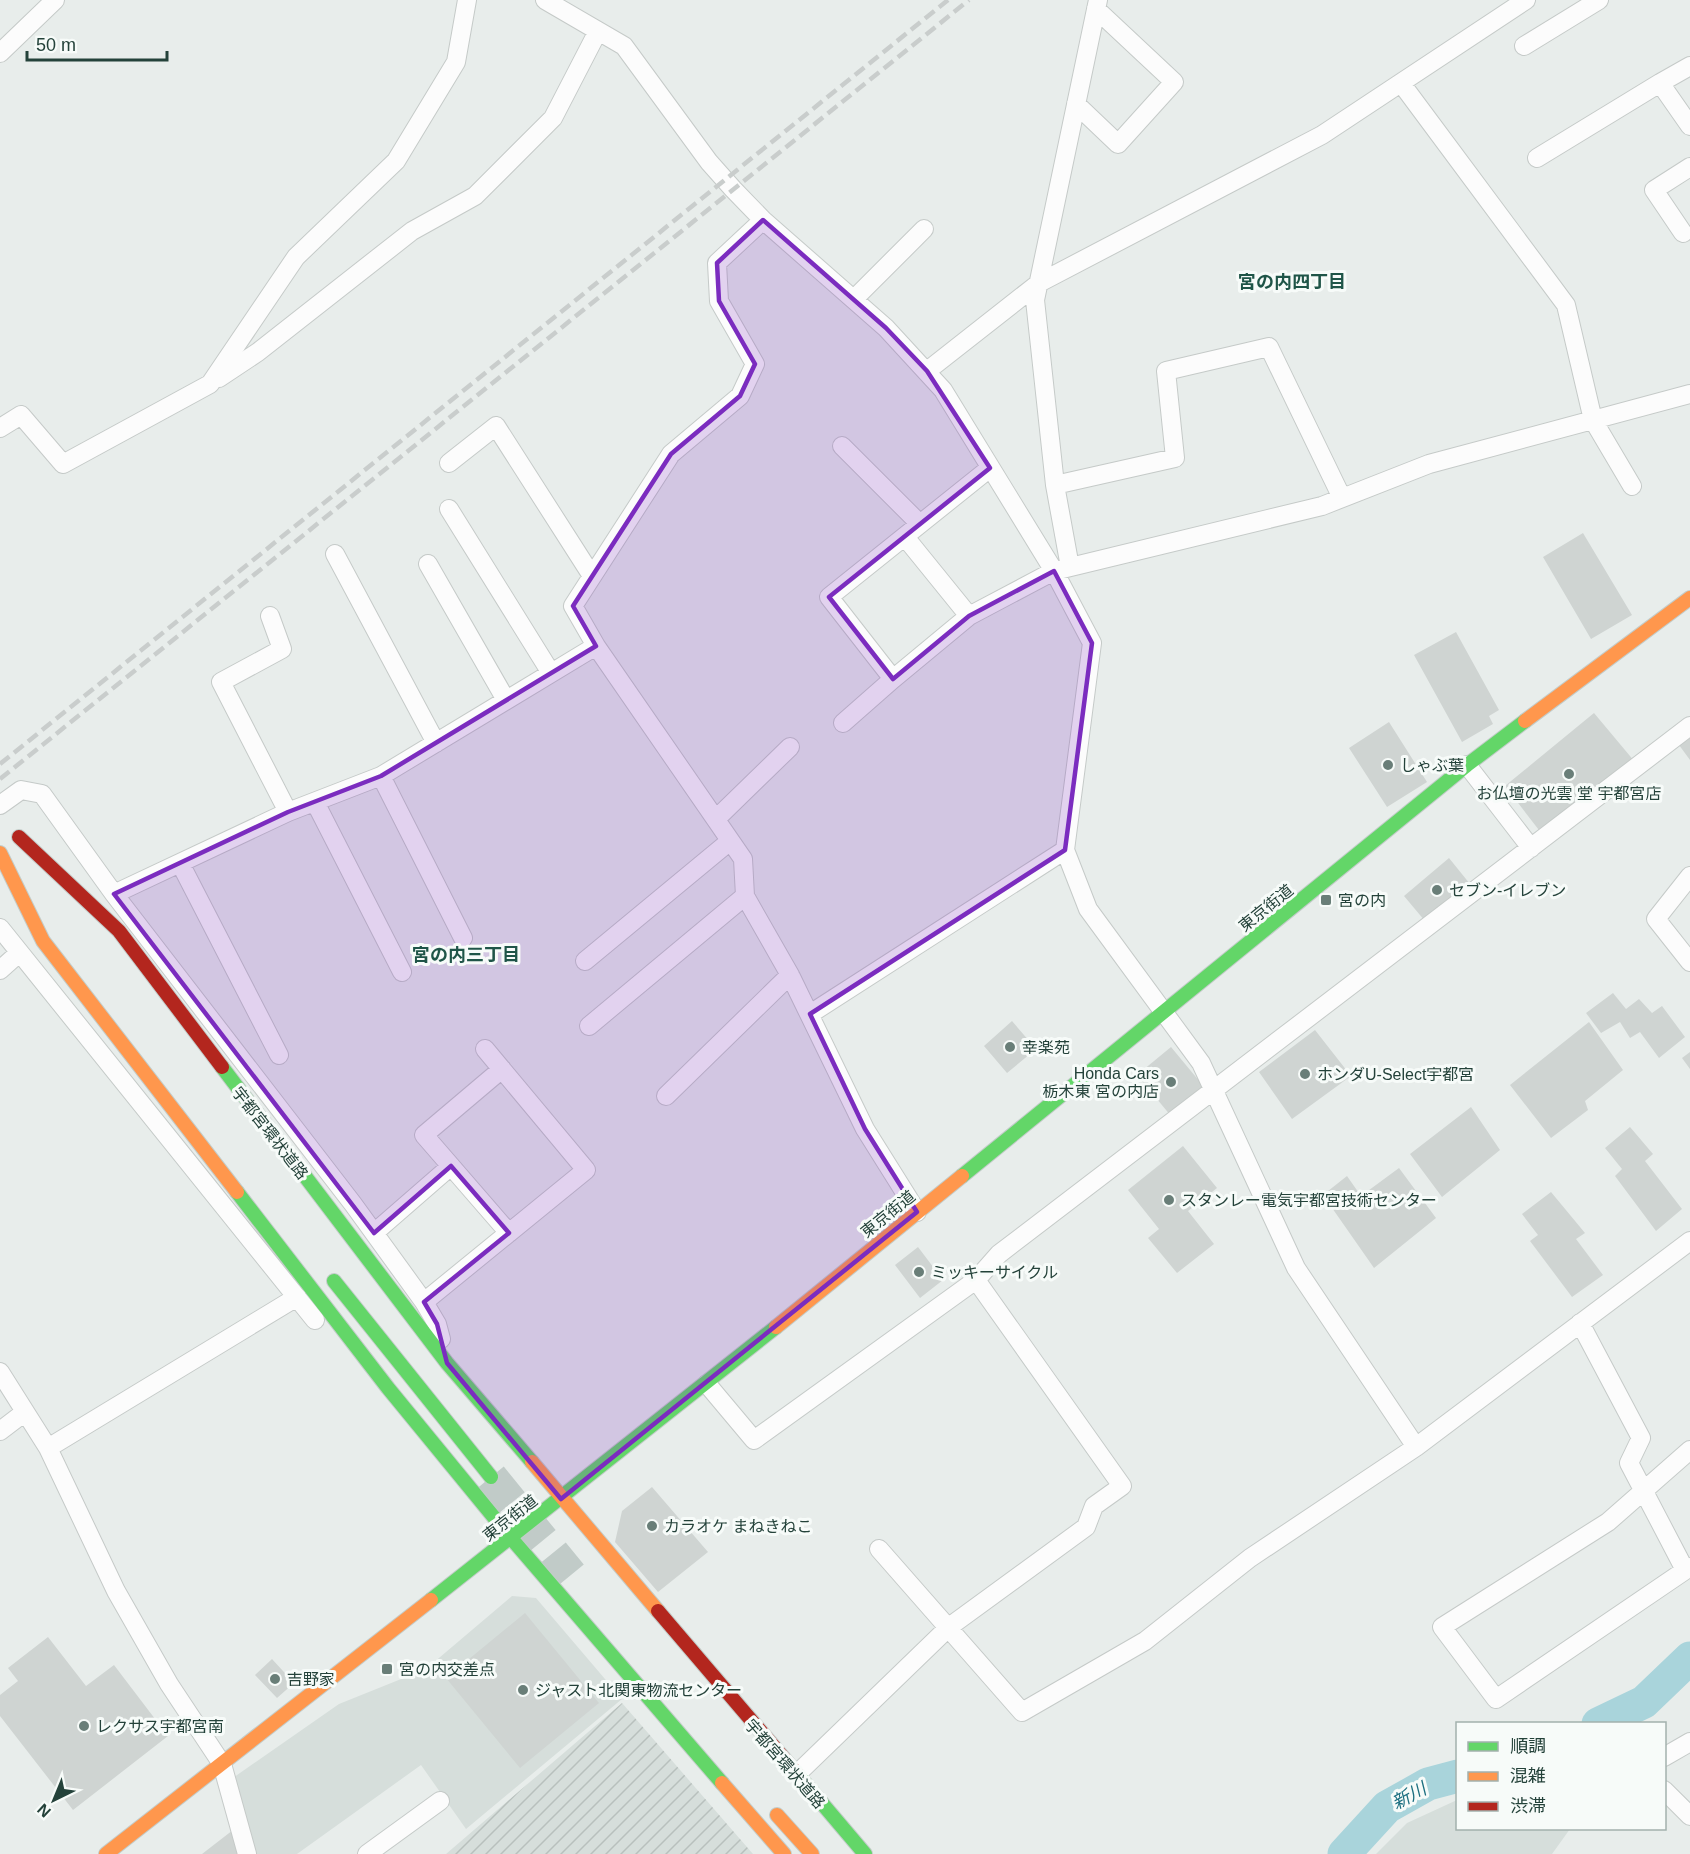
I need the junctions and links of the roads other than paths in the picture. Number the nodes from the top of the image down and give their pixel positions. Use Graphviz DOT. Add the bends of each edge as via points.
graph roads {
  1 [pos="55,0"];
  2 [pos="467,0"];
  3 [pos="545,0"];
  4 [pos="1526,0"];
  5 [pos="1599,0"];
  6 [pos="1097,4"];
  7 [pos="598,31"];
  8 [pos="1524,46"];
  9 [pos="0,53"];
  10 [pos="1690,66"];
  11 [pos="1660,82"];
  12 [pos="1401,83"];
  13 [pos="1076,104"];
  14 [pos="1690,126"];
  15 [pos="1538,158"];
  16 [pos="1690,167"];
  17 [pos="763,220"];
  18 [pos="924,229"];
  19 [pos="1683,233"];
  20 [pos="1039,283"];
  21 [pos="854,299"];
  22 [pos="927,371"];
  23 [pos="210,384"];
  24 [pos="1690,394"];
  25 [pos="1593,420"];
  26 [pos="0,428"];
  27 [pos="842,446"];
  28 [pos="449,463"];
  29 [pos="990,468"];
  30 [pos="1055,485"];
  31 [pos="1632,486"];
  32 [pos="1342,498"];
  33 [pos="449,509"];
  34 [pos="920,524"];
  35 [pos="905,537"];
  36 [pos="335,554"];
  37 [pos="428,564"];
  38 [pos="1062,569"];
  39 [pos="592,576"];
  40 [pos="1690,598"];
  41 [pos="270,616"];
  42 [pos="969,616"];
  43 [pos="596,646"];
  44 [pos="551,673"];
  45 [pos="893,679"];
  46 [pos="506,700"];
  47 [pos="843,723"];
  48 [pos="1690,726"];
  49 [pos="436,743"];
  50 [pos="790,747"];
  51 [pos="1467,765"];
  52 [pos="381,776"];
  53 [pos="315,802"];
  54 [pos="0,805"];
  55 [pos="288,812"];
  56 [pos="716,819"];
  57 [pos="8,824"];
  58 [pos="19,837"];
  59 [pos="730,841"];
  60 [pos="1531,848"];
  61 [pos="1065,850"];
  62 [pos="0,852"];
  63 [pos="180,863"];
  64 [pos="1690,876"];
  65 [pos="114,894"];
  66 [pos="745,896"];
  67 [pos="41,904"];
  68 [pos="78,912"];
  69 [pos="0,928"];
  70 [pos="463,938"];
  71 [pos="19,953"];
  72 [pos="585,961"];
  73 [pos="1690,961"];
  74 [pos="0,970"];
  75 [pos="402,972"];
  76 [pos="790,975"];
  77 [pos="1166,1012"];
  78 [pos="810,1014"];
  79 [pos="589,1026"];
  80 [pos="485,1049"];
  81 [pos="279,1055"];
  82 [pos="502,1069"];
  83 [pos="1214,1090"];
  84 [pos="666,1096"];
  85 [pos="451,1166"];
  86 [pos="917,1212"];
  87 [pos="374,1233"];
  88 [pos="509,1233"];
  89 [pos="1690,1241"];
  90 [pos="322,1266"];
  91 [pos="976,1280"];
  92 [pos="297,1297"];
  93 [pos="424,1302"];
  94 [pos="1580,1323"];
  95 [pos="447,1363"];
  96 [pos="0,1372"];
  97 [pos="707,1384"];
  98 [pos="388,1388"];
  99 [pos="25,1412"];
  100 [pos="0,1431"];
  101 [pos="1416,1447"];
  102 [pos="48,1448"];
  103 [pos="1690,1450"];
  104 [pos="491,1477"];
  105 [pos="1642,1492"];
  106 [pos="561,1499"];
  107 [pos="510,1538"];
  108 [pos="879,1549"];
  109 [pos="1688,1569"];
  110 [pos="949,1627"];
  111 [pos="1690,1742"];
  112 [pos="1666,1756"];
  113 [pos="222,1764"];
  114 [pos="797,1774"];
  115 [pos="1666,1792"];
  116 [pos="440,1801"];
  117 [pos="769,1805"];
  118 [pos="1690,1816"];
  119 [pos="106,1854"];
  120 [pos="247,1854"];
  121 [pos="367,1854"];
  122 [pos="784,1854"];
  123 [pos="812,1854"];
  124 [pos="866,1854"];
  1 -- 9 [label="street"];
  2 -- 23 [label="street" via="456,62 396,161 296,257"];
  3 -- 7 [label="street"];
  4 -- 12 [label="street"];
  5 -- 8 [label="street"];
  6 -- 13 [label="street"];
  6 -- 13 [label="street" via="1174,82 1118,144"];
  7 -- 17 [label="street" via="624,46 709,162"];
  7 -- 23 [label="street" via="553,118 475,196 412,231"];
  10 -- 11 [label="street"];
  11 -- 14 [label="street"];
  11 -- 15 [label="street"];
  12 -- 20 [label="street" via="1322,135"];
  12 -- 25 [label="street" via="1566,305"];
  13 -- 20 [label="street"];
  16 -- 19 [label="street" via="1654,190"];
  17 -- 21 [label="street"];
  17 -- 39 [label="street" via="717,264 719,301 755,364 740,396 671,454"];
  18 -- 21 [label="street"];
  20 -- 22 [label="street"];
  20 -- 30 [label="street" via="1035,300"];
  21 -- 22 [label="street"];
  22 -- 29 [label="street" via="943,390"];
  23 -- 26 [label="street" via="63,464 21,415"];
  24 -- 25 [label="street"];
  25 -- 31 [label="street"];
  25 -- 32 [label="street" via="1429,464"];
  27 -- 34 [label="street"];
  28 -- 39 [label="street" via="496,426"];
  29 -- 34 [label="street"];
  29 -- 38 [label="street"];
  30 -- 32 [label="street" via="1175,458 1166,371 1269,347"];
  30 -- 38 [label="street"];
  32 -- 38 [label="street"];
  33 -- 44 [label="street"];
  34 -- 35 [label="street"];
  35 -- 42 [label="street"];
  35 -- 45 [label="street" via="829,597"];
  36 -- 49 [label="street"];
  37 -- 46 [label="street"];
  38 -- 42 [label="street"];
  38 -- 61 [label="street" via="1092,643"];
  39 -- 43 [label="street" via="573,606"];
  40 -- 51 [label="highway, 東京街道"];
  41 -- 55 [label="street" via="282,649 221,682"];
  42 -- 45 [label="street"];
  43 -- 44 [label="street"];
  43 -- 56 [label="street"];
  44 -- 46 [label="street"];
  45 -- 47 [label="street"];
  46 -- 49 [label="street"];
  48 -- 60 [label="street"];
  49 -- 52 [label="street"];
  50 -- 56 [label="street"];
  51 -- 60 [label="street"];
  51 -- 77 [label="highway, 東京街道"];
  52 -- 53 [label="street"];
  52 -- 70 [label="street"];
  53 -- 55 [label="street"];
  53 -- 75 [label="street"];
  54 -- 65 [label="street" via="21,790 42,794"];
  55 -- 63 [label="street"];
  56 -- 59 [label="street"];
  57 -- 58 [label="highway"];
  58 -- 68 [label="highway"];
  58 -- 95 [label="highway" via="118,931"];
  59 -- 66 [label="street" via="743,859"];
  59 -- 72 [label="street"];
  60 -- 83 [label="street"];
  61 -- 77 [label="street" via="1088,909"];
  61 -- 78 [label="street"];
  62 -- 67 [label="highway"];
  62 -- 98 [label="highway" via="43,940"];
  63 -- 65 [label="street"];
  63 -- 81 [label="street"];
  64 -- 73 [label="street" via="1656,919"];
  65 -- 87 [label="street"];
  66 -- 76 [label="street"];
  66 -- 79 [label="street"];
  69 -- 71 [label="street"];
  71 -- 74 [label="street"];
  71 -- 92 [label="street"];
  76 -- 78 [label="street"];
  76 -- 84 [label="street"];
  77 -- 83 [label="street" via="1202,1063"];
  77 -- 86 [label="highway, 東京街道"];
  78 -- 86 [label="street" via="865,1129"];
  80 -- 82 [label="street"];
  82 -- 85 [label="street" via="424,1135"];
  82 -- 88 [label="street" via="586,1170"];
  83 -- 91 [label="street" via="999,1254"];
  83 -- 101 [label="street" via="1296,1268"];
  85 -- 87 [label="street"];
  85 -- 88 [label="street"];
  86 -- 97 [label="highway, 東京街道"];
  87 -- 93 [label="street"];
  88 -- 93 [label="street"];
  89 -- 94 [label="street"];
  90 -- 104 [label="highway"];
  91 -- 97 [label="street" via="754,1440"];
  91 -- 110 [label="street" via="1122,1486 1094,1506 1086,1527"];
  92 -- 98 [label="street" via="346,1359"];
  92 -- 102 [label="street"];
  93 -- 95 [label="street" via="437,1324"];
  94 -- 101 [label="street"];
  94 -- 105 [label="street" via="1641,1438 1629,1463"];
  95 -- 106 [label="highway"];
  96 -- 99 [label="street"];
  97 -- 106 [label="highway, 東京街道"];
  98 -- 107 [label="highway"];
  99 -- 100 [label="street"];
  99 -- 102 [label="street"];
  101 -- 110 [label="street" via="1250,1558 1145,1641 1022,1712"];
  102 -- 113 [label="street" via="116,1591 169,1684"];
  103 -- 105 [label="street"];
  105 -- 109 [label="street"];
  105 -- 109 [label="street" via="1608,1521 1442,1627 1496,1699"];
  106 -- 107 [label="highway, 東京街道"];
  106 -- 114 [label="highway"];
  107 -- 113 [label="highway, 東京街道"];
  107 -- 122 [label="highway"];
  108 -- 110 [label="street"];
  110 -- 114 [label="street"];
  111 -- 112 [label="street"];
  113 -- 119 [label="highway, 東京街道"];
  113 -- 120 [label="street"];
  114 -- 124 [label="highway"];
  115 -- 118 [label="street"];
  116 -- 121 [label="street"];
  117 -- 123 [label="highway"];
}
